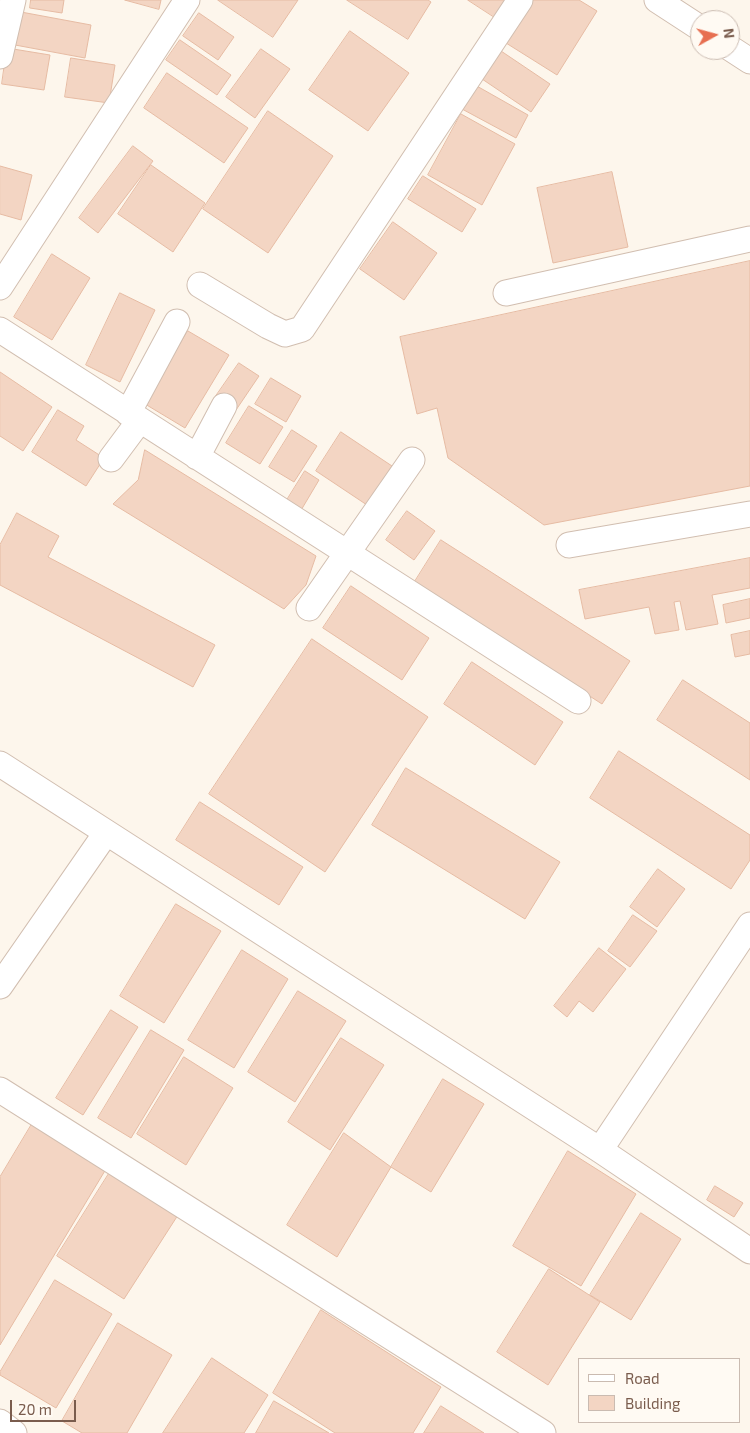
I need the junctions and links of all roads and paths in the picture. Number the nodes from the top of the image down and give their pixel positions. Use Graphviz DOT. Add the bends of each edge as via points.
graph roads {
  1 [pos="13,0"];
  2 [pos="187,0"];
  3 [pos="520,0"];
  4 [pos="657,0"];
  5 [pos="690,21"];
  6 [pos="1,46"];
  7 [pos="750,239"];
  8 [pos="200,285"];
  9 [pos="0,287"];
  10 [pos="506,293"];
  11 [pos="177,322"];
  12 [pos="0,330"];
  13 [pos="224,406"];
  14 [pos="134,416"];
  15 [pos="197,457"];
  16 [pos="112,459"];
  17 [pos="412,460"];
  18 [pos="750,514"];
  19 [pos="569,545"];
  20 [pos="346,553"];
  21 [pos="308,608"];
  22 [pos="578,701"];
  23 [pos="0,764"];
  24 [pos="106,833"];
  25 [pos="750,925"];
  26 [pos="0,986"];
  27 [pos="0,1090"];
  28 [pos="600,1150"];
  29 [pos="749,1248"];
  30 [pos="0,1422"];
  31 [pos="14,1433"];
  32 [pos="542,1433"];
  1 -- 6 [label="street"];
  2 -- 9 [label="street"];
  3 -- 8 [label="street" via="302,329 285,334"];
  4 -- 5 [label="street"];
  7 -- 10 [label="street"];
  11 -- 14 [label="street"];
  12 -- 14 [label="street"];
  13 -- 15 [label="street"];
  14 -- 15 [label="street"];
  14 -- 16 [label="street"];
  15 -- 20 [label="street"];
  17 -- 20 [label="street"];
  18 -- 19 [label="street"];
  20 -- 21 [label="street"];
  20 -- 22 [label="street"];
  23 -- 24 [label="street"];
  24 -- 26 [label="street"];
  24 -- 28 [label="street"];
  25 -- 28 [label="street"];
  27 -- 32 [label="street"];
  28 -- 29 [label="street"];
  30 -- 31 [label="street"];
}
